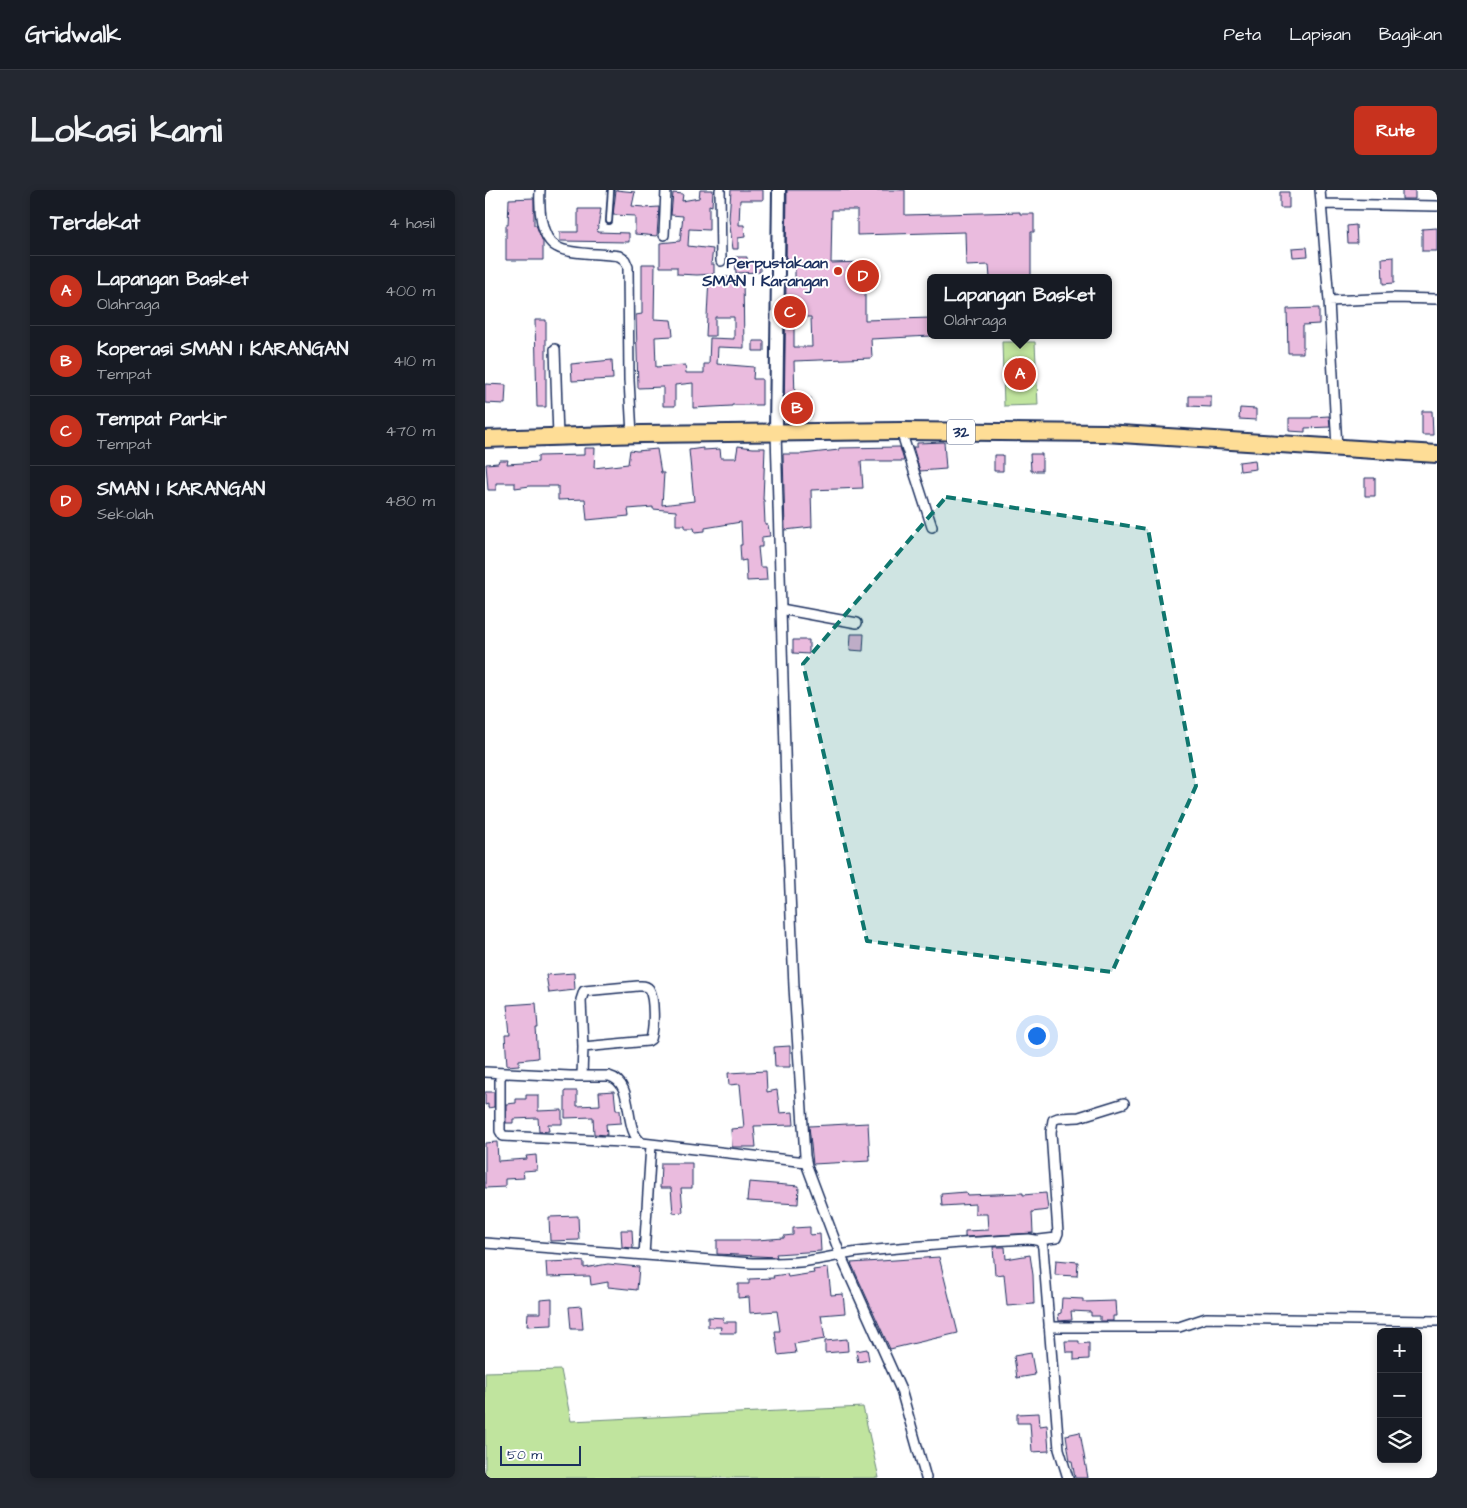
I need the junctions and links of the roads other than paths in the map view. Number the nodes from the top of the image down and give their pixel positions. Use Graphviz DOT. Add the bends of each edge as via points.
graph roads {
  1 [pos="539,190"];
  2 [pos="611,190"];
  3 [pos="666,190"];
  4 [pos="721,190"];
  5 [pos="779,190"];
  6 [pos="1320,190"];
  7 [pos="1321,204"];
  8 [pos="1437,206"];
  9 [pos="609,221"];
  10 [pos="664,235"];
  11 [pos="721,262"];
  12 [pos="1437,299"];
  13 [pos="1329,301"];
  14 [pos="555,349"];
  15 [pos="901,431"];
  16 [pos="777,432"];
  17 [pos="632,435"];
  18 [pos="558,437"];
  19 [pos="485,439"];
  20 [pos="1337,448"];
  21 [pos="1437,454"];
  22 [pos="933,527"];
  23 [pos="781,609"];
  24 [pos="857,623"];
  25 [pos="583,1047"];
  26 [pos="485,1072"];
  27 [pos="500,1073"];
  28 [pos="582,1076"];
  29 [pos="1124,1103"];
  30 [pos="642,1143"];
  31 [pos="651,1145"];
  32 [pos="806,1162"];
  33 [pos="1039,1240"];
  34 [pos="485,1243"];
  35 [pos="644,1254"];
  36 [pos="841,1254"];
  37 [pos="1437,1321"];
  38 [pos="1049,1327"];
  39 [pos="926,1478"];
  40 [pos="1068,1478"];
  1 -- 17 [label="street" via="540,214 552,243 567,251 619,256 628,266"];
  2 -- 9 [label="lane"];
  3 -- 10 [label="street"];
  4 -- 11 [label="street"];
  5 -- 16 [label="street"];
  6 -- 7 [label="street"];
  7 -- 8 [label="street"];
  7 -- 13 [label="street"];
  12 -- 13 [label="street"];
  13 -- 20 [label="street"];
  14 -- 18 [label="street"];
  15 -- 16 [label="highway, 32"];
  15 -- 20 [label="highway, 32" via="1105,433"];
  15 -- 22 [label="street"];
  16 -- 17 [label="highway, 32"];
  16 -- 23 [label="street"];
  17 -- 18 [label="highway, 32"];
  18 -- 19 [label="highway, 32"];
  20 -- 21 [label="highway, 32"];
  23 -- 24 [label="street"];
  23 -- 32 [label="street" via="794,987"];
  25 -- 25 [label="street" via="583,991 637,986 646,986 650,990 654,1026 651,1039"];
  25 -- 28 [label="street"];
  26 -- 27 [label="street"];
  27 -- 28 [label="street"];
  27 -- 30 [label="street" via="503,1136"];
  28 -- 30 [label="street" via="609,1076 618,1080 635,1137"];
  29 -- 33 [label="street" via="1079,1117 1053,1120 1051,1132 1058,1233 1056,1238"];
  30 -- 31 [label="street"];
  31 -- 32 [label="street"];
  31 -- 35 [label="street"];
  32 -- 36 [label="street"];
  33 -- 36 [label="street" via="953,1243"];
  33 -- 38 [label="street" via="1043,1243"];
  34 -- 35 [label="street"];
  35 -- 36 [label="street" via="752,1263 814,1260"];
  36 -- 39 [label="street" via="901,1390"];
  37 -- 38 [label="street" via="1206,1318 1179,1327"];
  38 -- 40 [label="street" via="1059,1449"];
}
